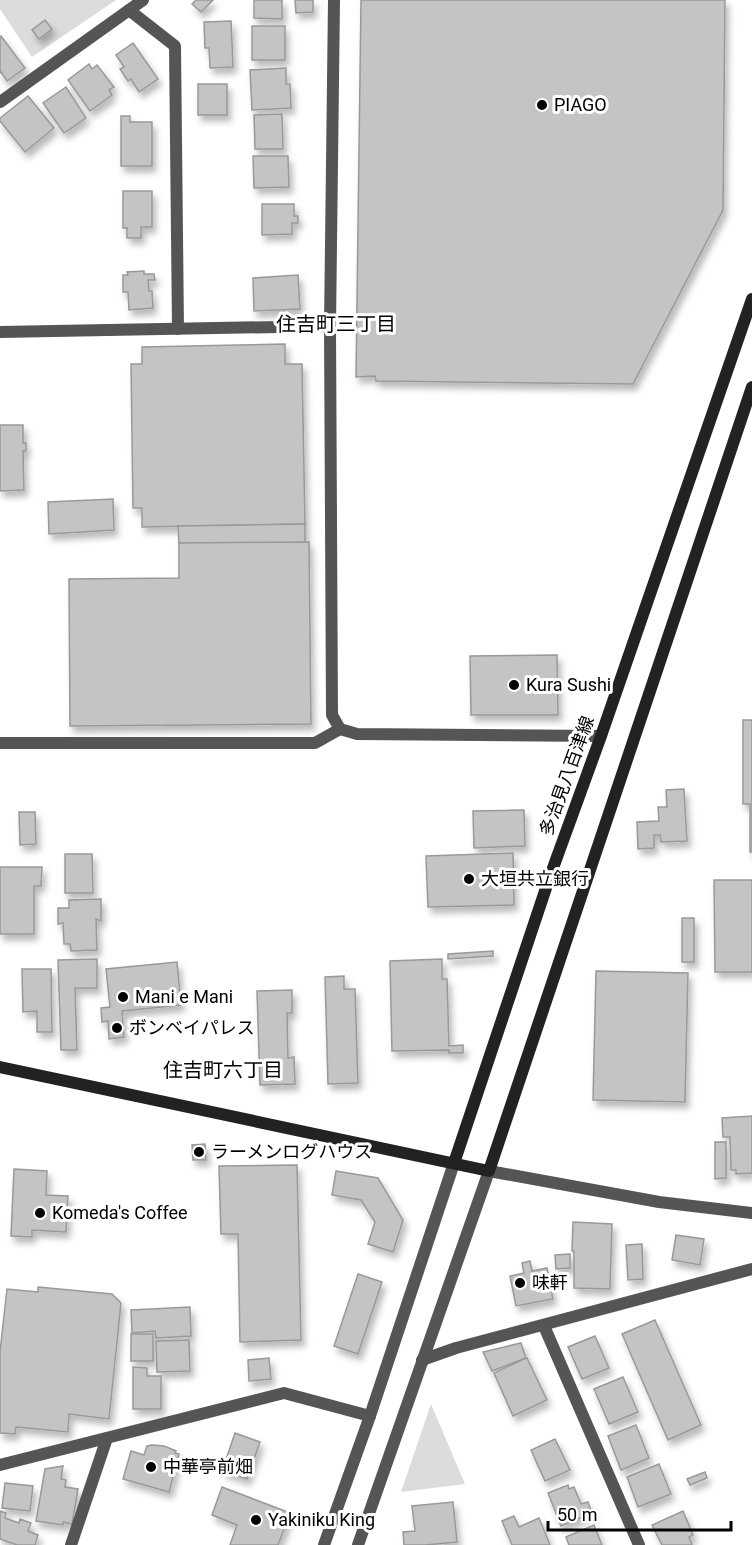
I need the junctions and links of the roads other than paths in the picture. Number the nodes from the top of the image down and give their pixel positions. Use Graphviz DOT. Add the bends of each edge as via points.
graph roads {
  1 [pos="143,0"];
  2 [pos="334,0"];
  3 [pos="129,10"];
  4 [pos="0,101"];
  5 [pos="752,299"];
  6 [pos="330,326"];
  7 [pos="178,329"];
  8 [pos="0,332"];
  9 [pos="752,387"];
  10 [pos="340,729"];
  11 [pos="601,736"];
  12 [pos="0,743"];
  13 [pos="0,1067"];
  14 [pos="454,1163"];
  15 [pos="489,1171"];
  16 [pos="752,1213"];
  17 [pos="752,1269"];
  18 [pos="544,1326"];
  19 [pos="422,1360"];
  20 [pos="370,1416"];
  21 [pos="107,1438"];
  22 [pos="0,1465"];
  23 [pos="71,1545"];
  24 [pos="324,1545"];
  25 [pos="358,1545"];
  26 [pos="639,1545"];
  1 -- 3 [label="street"];
  2 -- 6 [label="street"];
  3 -- 4 [label="street"];
  3 -- 7 [label="street" via="175,46"];
  5 -- 11 [label="main road, 多治見八百津線"];
  6 -- 7 [label="street"];
  6 -- 10 [label="street" via="332,715"];
  7 -- 8 [label="street"];
  9 -- 15 [label="main road"];
  10 -- 11 [label="street" via="357,734"];
  10 -- 12 [label="street" via="315,743"];
  11 -- 14 [label="main road, 多治見八百津線"];
  13 -- 14 [label="main road"];
  14 -- 15 [label="main road"];
  14 -- 20 [label="street"];
  15 -- 16 [label="street" via="659,1202"];
  15 -- 19 [label="street"];
  17 -- 18 [label="street"];
  18 -- 19 [label="street"];
  18 -- 26 [label="street"];
  19 -- 25 [label="street"];
  20 -- 21 [label="street" via="284,1393"];
  20 -- 24 [label="street"];
  21 -- 22 [label="street"];
  21 -- 23 [label="street"];
}
